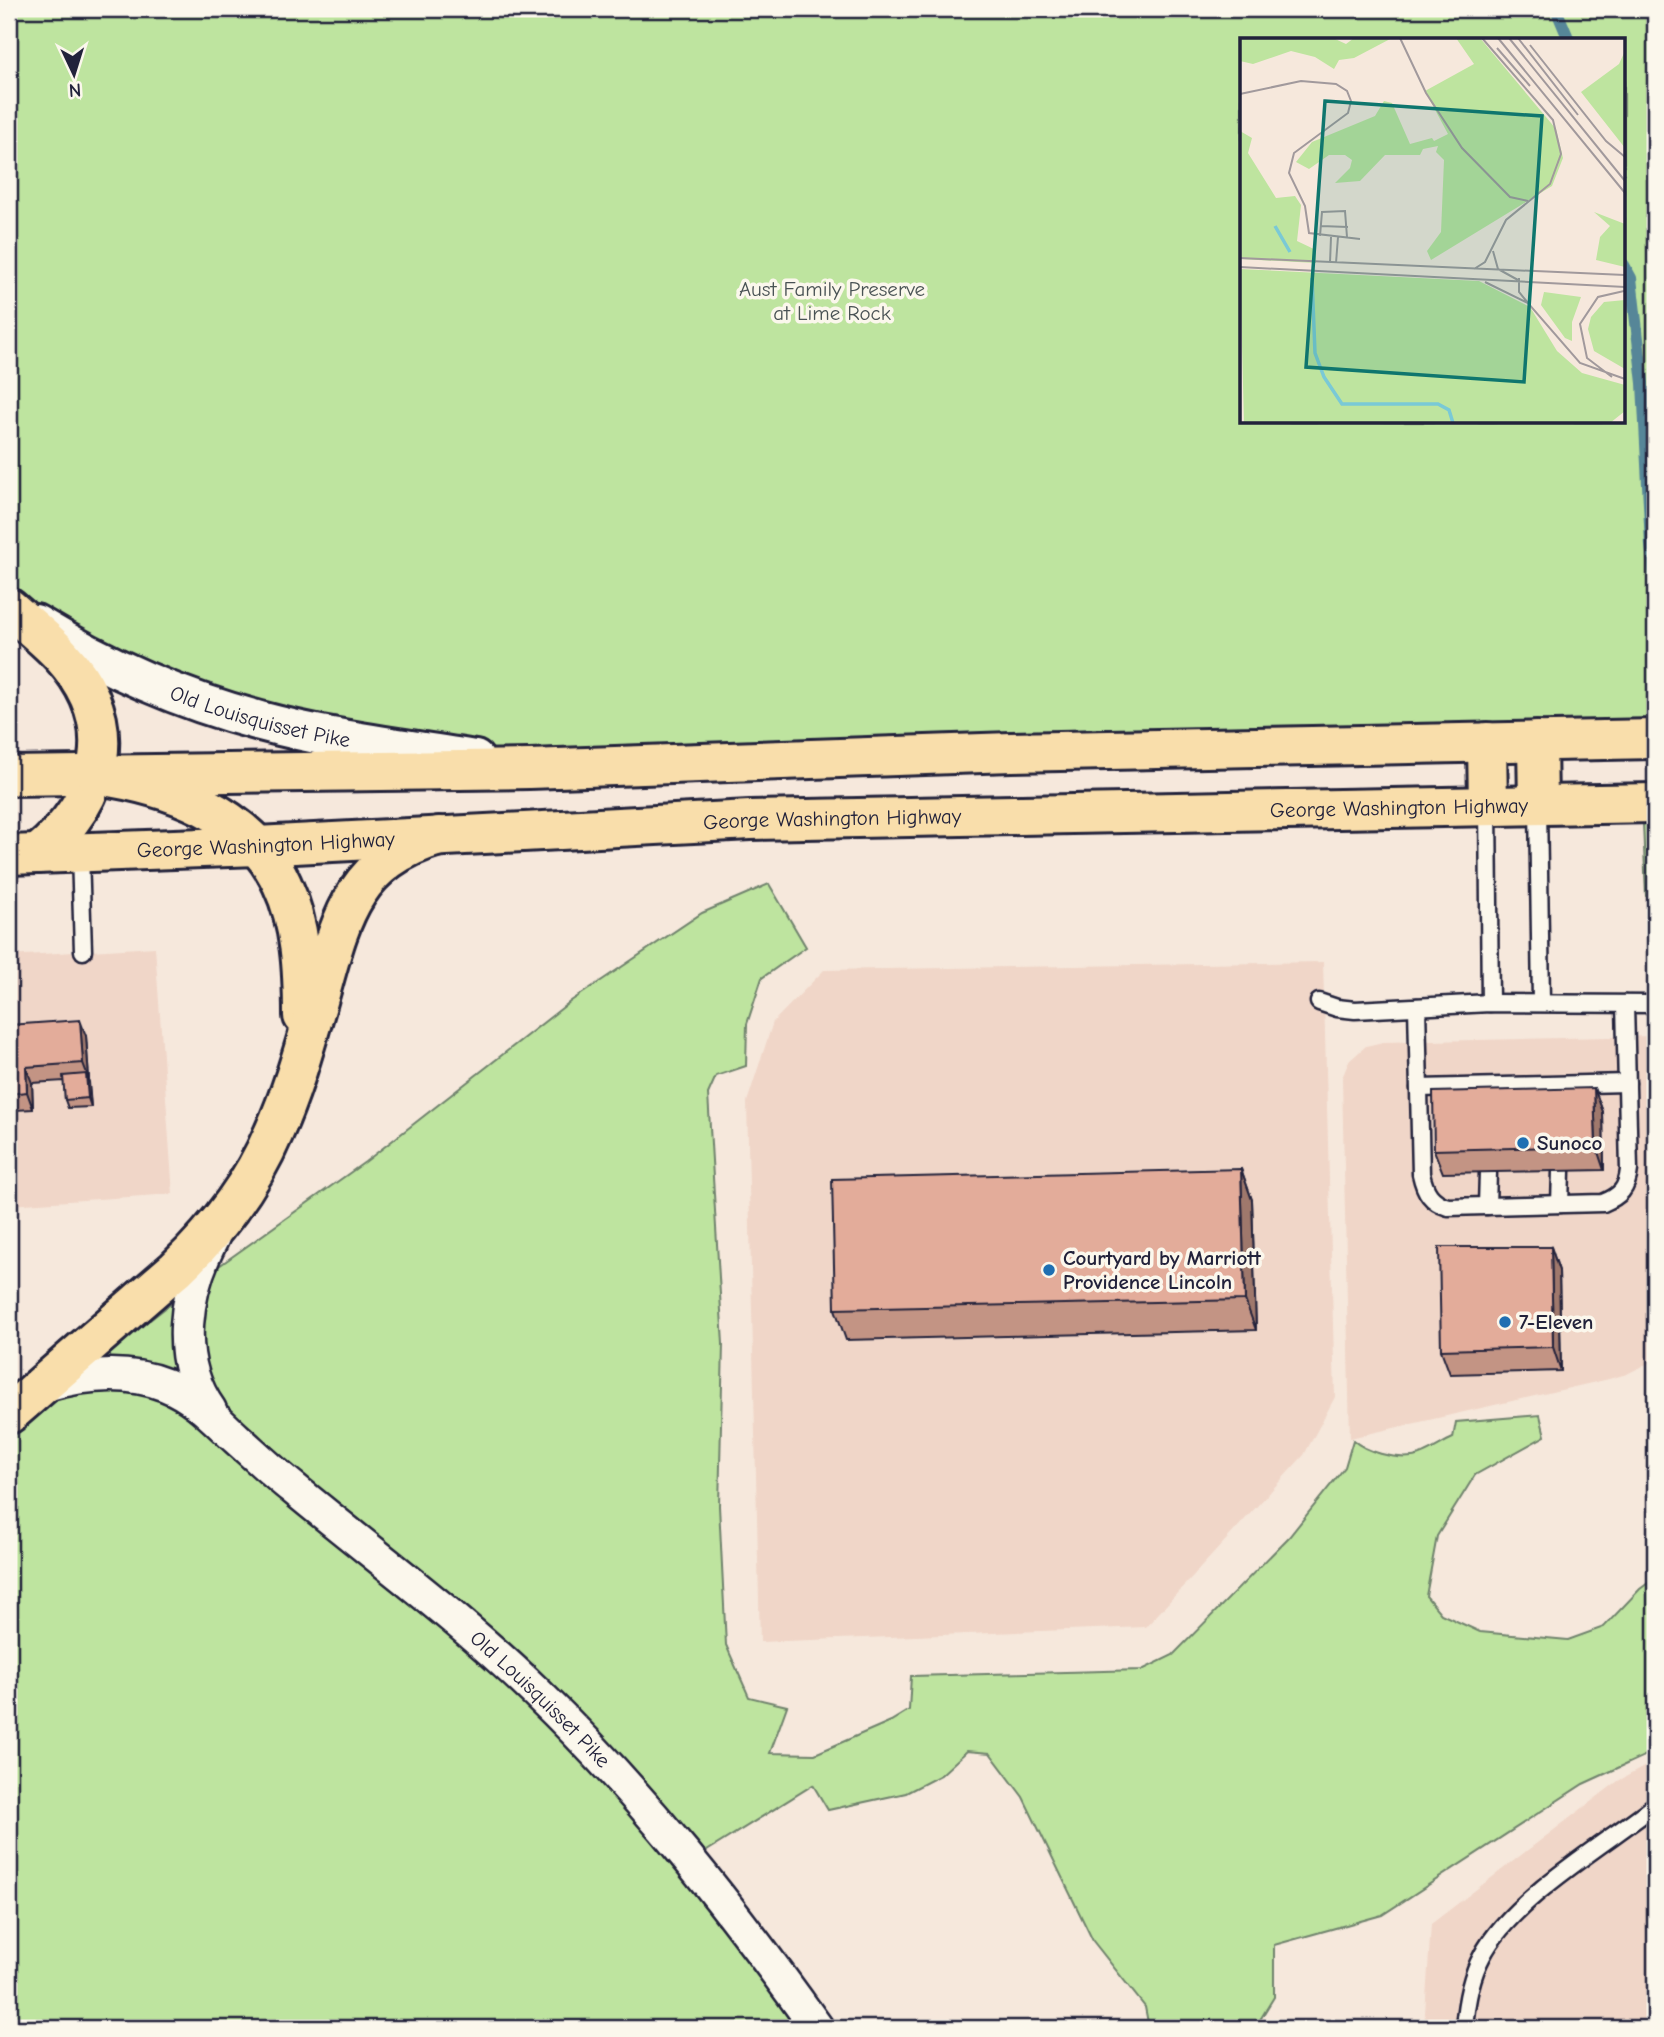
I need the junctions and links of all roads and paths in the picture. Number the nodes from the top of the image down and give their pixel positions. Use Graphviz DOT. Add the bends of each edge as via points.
graph roads {
  1 [pos="9,608"];
  2 [pos="1655,739"];
  3 [pos="1537,741"];
  4 [pos="1487,742"];
  5 [pos="529,769"];
  6 [pos="96,775"];
  7 [pos="9,776"];
  8 [pos="1655,803"];
  9 [pos="1538,805"];
  10 [pos="1488,806"];
  11 [pos="439,836"];
  12 [pos="257,846"];
  13 [pos="80,853"];
  14 [pos="24,855"];
  15 [pos="83,951"];
  16 [pos="1319,1002"];
  17 [pos="1541,1002"];
  18 [pos="1490,1003"];
  19 [pos="1625,1004"];
  20 [pos="1655,1004"];
  21 [pos="1417,1007"];
  22 [pos="301,1060"];
  23 [pos="1627,1083"];
  24 [pos="1562,1085"];
  25 [pos="1490,1086"];
  26 [pos="1419,1088"];
  27 [pos="1562,1104"];
  28 [pos="1489,1105"];
  29 [pos="1560,1171"];
  30 [pos="1488,1172"];
  31 [pos="1560,1205"];
  32 [pos="1487,1206"];
  33 [pos="221,1221"];
  34 [pos="41,1386"];
  35 [pos="9,1415"];
  36 [pos="215,1417"];
  37 [pos="1655,1805"];
  38 [pos="817,2028"];
  39 [pos="1464,2028"];
  1 -- 5 [label="street, Old Louisquisset Pike" via="103,661 227,712 311,732"];
  1 -- 6 [label="main road" via="61,655 83,687 98,731"];
  2 -- 3 [label="main road"];
  3 -- 4 [label="main road"];
  3 -- 9 [label="main road"];
  4 -- 5 [label="main road"];
  4 -- 10 [label="main road"];
  5 -- 6 [label="main road"];
  6 -- 7 [label="main road"];
  6 -- 12 [label="main road" via="146,784 193,800 232,823"];
  6 -- 14 [label="main road" via="70,823"];
  8 -- 9 [label="main road, George Washington Highway"];
  9 -- 10 [label="main road, George Washington Highway"];
  9 -- 17 [label="lane"];
  10 -- 11 [label="main road, George Washington Highway" via="750,820"];
  10 -- 18 [label="lane"];
  11 -- 12 [label="main road, George Washington Highway"];
  11 -- 22 [label="main road" via="400,851 377,868 355,894 337,934"];
  12 -- 13 [label="main road, George Washington Highway"];
  12 -- 22 [label="main road" via="282,883 295,923 303,1000"];
  13 -- 14 [label="main road, George Washington Highway"];
  13 -- 15 [label="lane"];
  16 -- 21 [label="lane" via="1355,1010"];
  17 -- 18 [label="lane"];
  17 -- 19 [label="lane"];
  18 -- 21 [label="lane"];
  19 -- 20 [label="lane"];
  19 -- 23 [label="lane"];
  21 -- 26 [label="lane"];
  22 -- 33 [label="main road" via="273,1134"];
  23 -- 24 [label="lane"];
  23 -- 31 [label="lane" via="1629,1170 1623,1191 1603,1203"];
  24 -- 25 [label="lane"];
  24 -- 27 [label="lane"];
  25 -- 26 [label="lane"];
  25 -- 28 [label="lane"];
  26 -- 32 [label="lane" via="1421,1174 1428,1195 1448,1207"];
  29 -- 31 [label="lane"];
  30 -- 32 [label="lane"];
  31 -- 32 [label="lane"];
  33 -- 34 [label="main road" via="176,1269"];
  33 -- 36 [label="street" via="198,1270 186,1342 189,1365"];
  34 -- 35 [label="main road"];
  34 -- 36 [label="street" via="86,1375 147,1378 184,1394"];
  36 -- 38 [label="street, Old Louisquisset Pike" via="536,1691 694,1865"];
  37 -- 39 [label="lane" via="1537,1893 1497,1933 1472,1981"];
}
